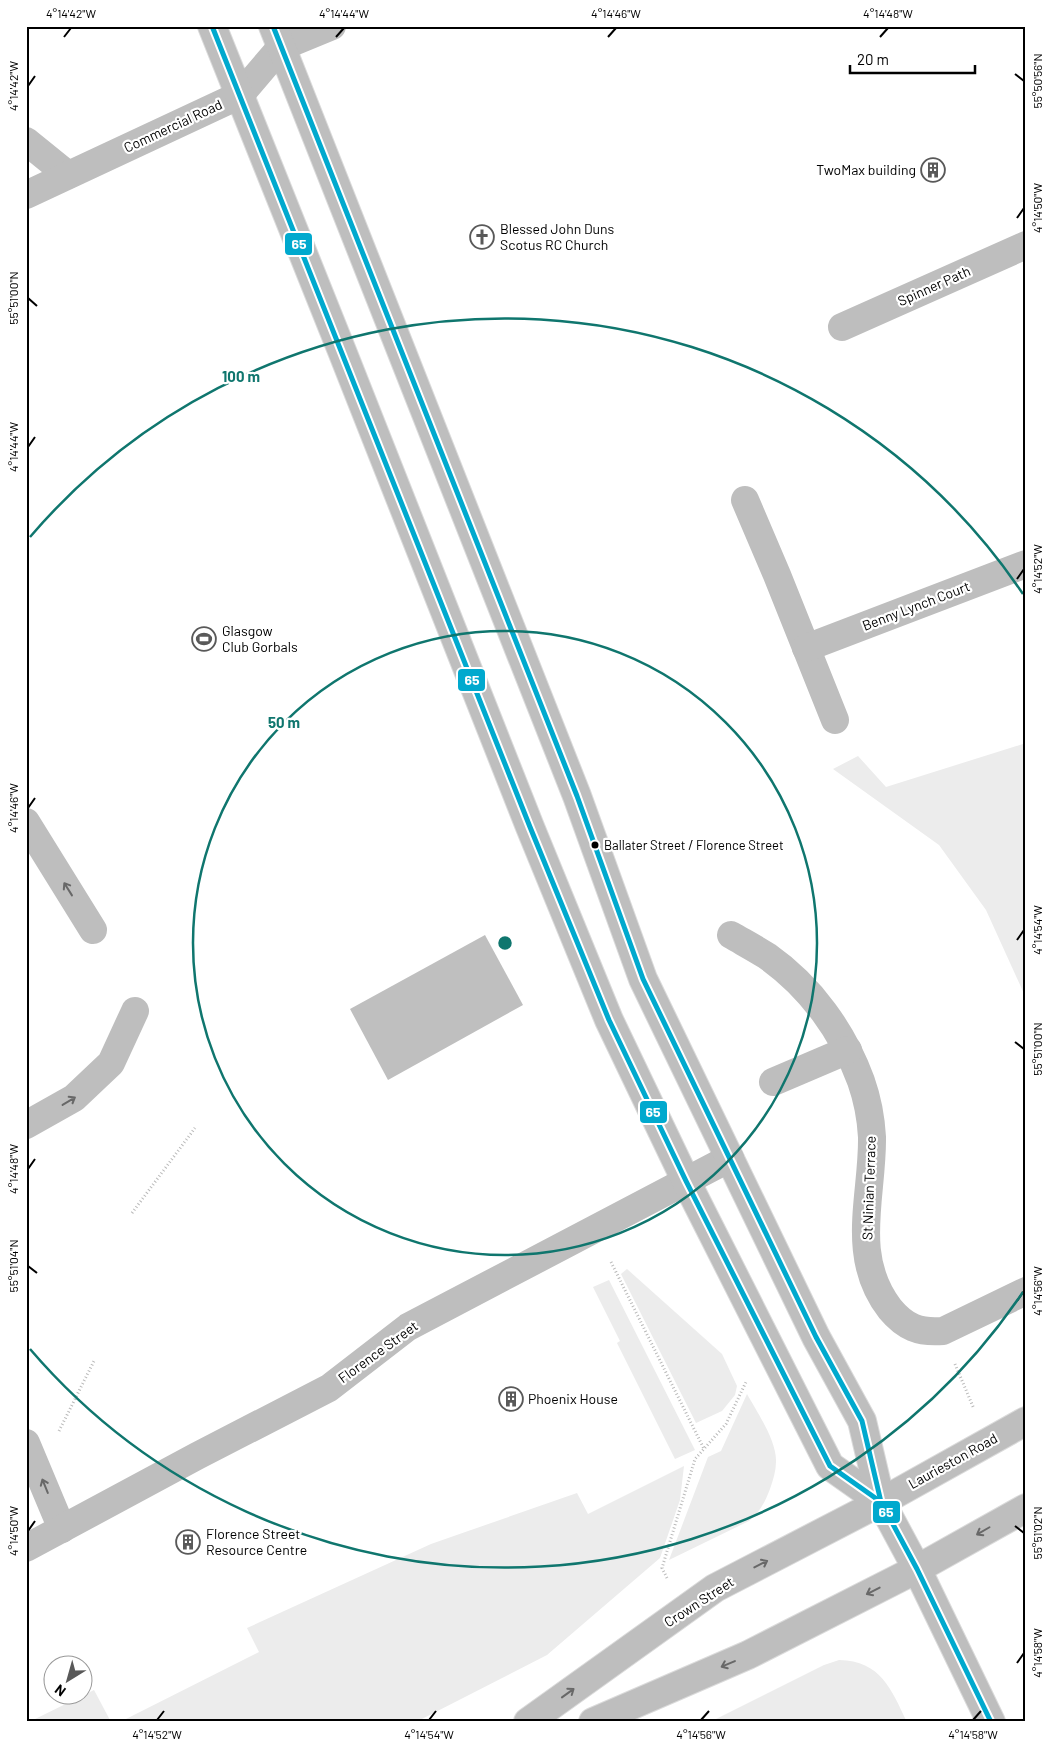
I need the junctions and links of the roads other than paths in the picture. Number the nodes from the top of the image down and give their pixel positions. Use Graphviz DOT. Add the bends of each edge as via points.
graph roads {
  1 [pos="212,26"];
  2 [pos="332,26"];
  3 [pos="277,37"];
  4 [pos="240,95"];
  5 [pos="26,141"];
  6 [pos="68,175"];
  7 [pos="26,195"];
  8 [pos="1026,245"];
  9 [pos="842,327"];
  10 [pos="744,500"];
  11 [pos="1026,564"];
  12 [pos="806,648"];
  13 [pos="835,720"];
  14 [pos="26,822"];
  15 [pos="93,930"];
  16 [pos="731,936"];
  17 [pos="135,1011"];
  18 [pos="848,1050"];
  19 [pos="773,1082"];
  20 [pos="26,1124"];
  21 [pos="730,1158"];
  22 [pos="686,1182"];
  23 [pos="1026,1291"];
  24 [pos="1026,1421"];
  25 [pos="26,1443"];
  26 [pos="881,1502"];
  27 [pos="1026,1508"];
  28 [pos="62,1529"];
  29 [pos="26,1548"];
  30 [pos="917,1569"];
  31 [pos="528,1722"];
  32 [pos="593,1722"];
  33 [pos="991,1722"];
  1 -- 4 [label="main road"];
  2 -- 3 [label="main road, Commercial Road"];
  3 -- 4 [label="main road, Commercial Road"];
  3 -- 21 [label="main road" via="577,796 643,979"];
  4 -- 6 [label="main road, Commercial Road"];
  4 -- 22 [label="main road" via="609,1020"];
  5 -- 6 [label="main road"];
  6 -- 7 [label="main road, Commercial Road"];
  8 -- 9 [label="main road, Spinner Path"];
  10 -- 12 [label="main road"];
  11 -- 12 [label="main road, Benny Lynch Court"];
  12 -- 13 [label="main road"];
  15 -- 14 [label="main road, one-way"];
  16 -- 18 [label="main road, St Ninian Terrace" via="767,956 792,976 816,1001"];
  20 -- 17 [label="main road, one-way" via="74,1098 111,1063"];
  18 -- 19 [label="main road"];
  18 -- 23 [label="main road, St Ninian Terrace" via="862,1083 872,1135 865,1223 869,1265 887,1305 899,1320 912,1328 942,1331"];
  21 -- 22 [label="main road, Florence Street"];
  21 -- 26 [label="main road" via="816,1336 862,1421"];
  22 -- 26 [label="main road" via="830,1466"];
  22 -- 28 [label="main road, Florence Street" via="408,1327 329,1388"];
  24 -- 26 [label="main road, Laurieston Road"];
  28 -- 25 [label="main road, one-way"];
  26 -- 30 [label="main road"];
  31 -- 26 [label="main road, Crown Street, one-way" via="714,1588"];
  27 -- 30 [label="main road, one-way"];
  28 -- 29 [label="main road, Florence Street"];
  30 -- 32 [label="main road, one-way" via="748,1655"];
  30 -- 33 [label="main road"];
}
